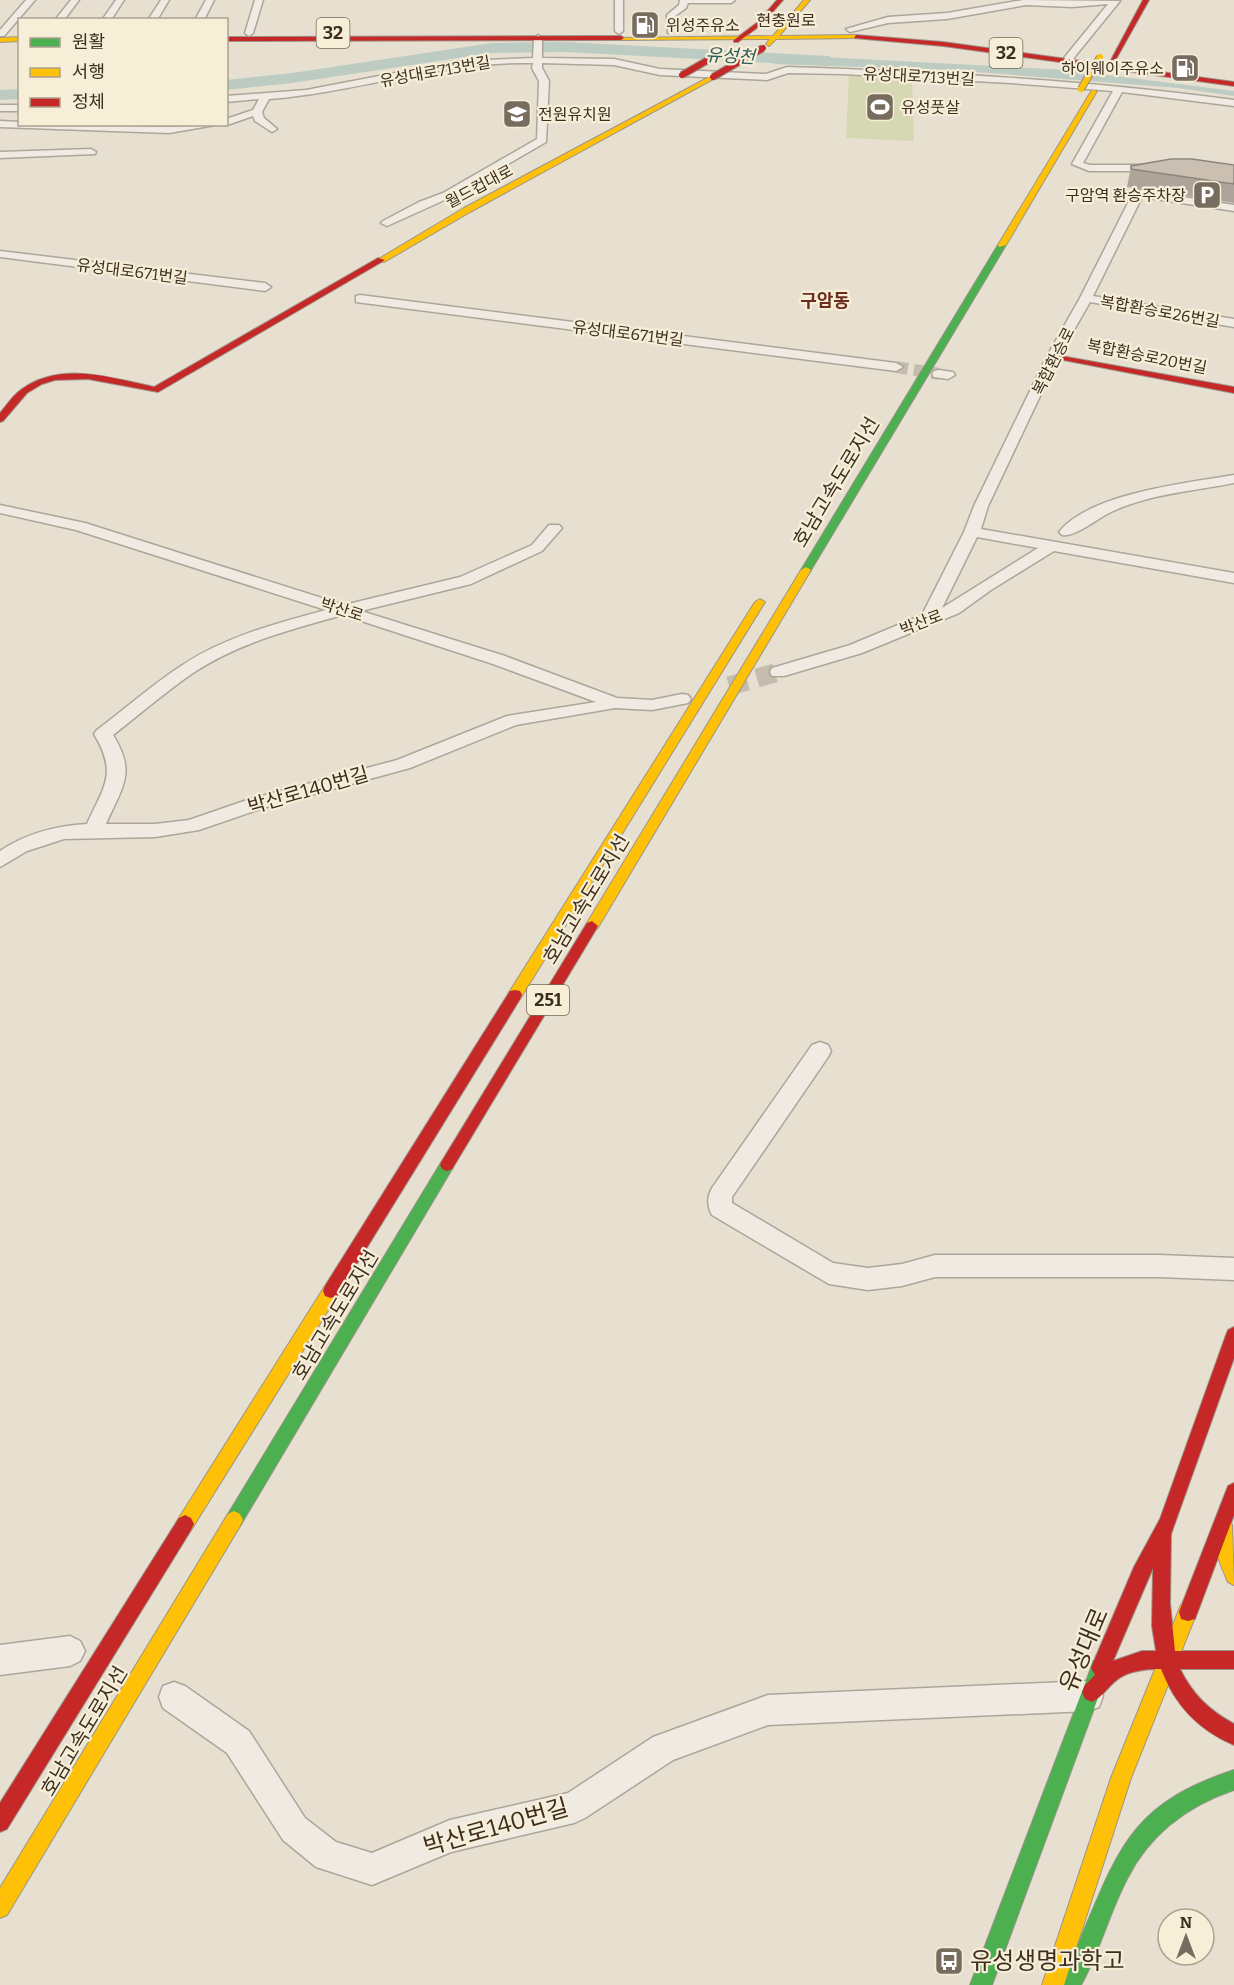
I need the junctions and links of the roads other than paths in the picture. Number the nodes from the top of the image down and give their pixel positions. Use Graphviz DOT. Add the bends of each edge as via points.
graph roads {
  1 [pos="31,0"];
  2 [pos="75,0"];
  3 [pos="120,0"];
  4 [pos="165,0"];
  5 [pos="210,0"];
  6 [pos="259,0"];
  7 [pos="619,0"];
  8 [pos="684,0"];
  9 [pos="731,0"];
  10 [pos="780,0"];
  11 [pos="1116,0"];
  12 [pos="1132,0"];
  13 [pos="1146,0"];
  14 [pos="1033,1"];
  15 [pos="804,5"];
  16 [pos="769,15"];
  17 [pos="61,18"];
  18 [pos="107,18"];
  19 [pos="153,18"];
  20 [pos="200,18"];
  21 [pos="619,31"];
  22 [pos="671,31"];
  23 [pos="440,32"];
  24 [pos="228,33"];
  25 [pos="249,33"];
  26 [pos="856,33"];
  27 [pos="18,34"];
  28 [pos="689,34"];
  29 [pos="746,34"];
  30 [pos="780,34"];
  31 [pos="891,35"];
  32 [pos="0,36"];
  33 [pos="18,39"];
  34 [pos="228,39"];
  35 [pos="380,39"];
  36 [pos="538,40"];
  37 [pos="728,47"];
  38 [pos="763,48"];
  39 [pos="1070,58"];
  40 [pos="1106,58"];
  41 [pos="537,62"];
  42 [pos="1234,82"];
  43 [pos="660,88"];
  44 [pos="1118,90"];
  45 [pos="265,97"];
  46 [pos="228,99"];
  47 [pos="1234,103"];
  48 [pos="0,108"];
  49 [pos="18,108"];
  50 [pos="256,112"];
  51 [pos="228,121"];
  52 [pos="0,124"];
  53 [pos="17,126"];
  54 [pos="200,126"];
  55 [pos="272,129"];
  56 [pos="0,134"];
  57 [pos="571,138"];
  58 [pos="91,152"];
  59 [pos="0,155"];
  60 [pos="1174,168"];
  61 [pos="1234,208"];
  62 [pos="387,223"];
  63 [pos="395,236"];
  64 [pos="0,254"];
  65 [pos="265,287"];
  66 [pos="1086,298"];
  67 [pos="360,299"];
  68 [pos="1234,323"];
  69 [pos="1053,356"];
  70 [pos="910,361"];
  71 [pos="896,367"];
  72 [pos="147,374"];
  73 [pos="897,382"];
  74 [pos="127,385"];
  75 [pos="1234,390"];
  76 [pos="0,419"];
  77 [pos="1234,479"];
  78 [pos="0,509"];
  79 [pos="554,528"];
  80 [pos="972,532"];
  81 [pos="1067,532"];
  82 [pos="1052,546"];
  83 [pos="1234,578"];
  84 [pos="765,594"];
  85 [pos="345,610"];
  86 [pos="928,618"];
  87 [pos="778,672"];
  88 [pos="682,699"];
  89 [pos="615,703"];
  90 [pos="94,829"];
  91 [pos="0,860"];
  92 [pos="819,1051"];
  93 [pos="1234,1269"];
  94 [pos="1234,1335"];
  95 [pos="1234,1492"];
  96 [pos="1223,1525"];
  97 [pos="1163,1532"];
  98 [pos="1234,1576"];
  99 [pos="70,1651"];
  100 [pos="0,1660"];
  101 [pos="1234,1660"];
  102 [pos="1167,1661"];
  103 [pos="1088,1696"];
  104 [pos="174,1697"];
  105 [pos="1234,1735"];
  106 [pos="1234,1780"];
  107 [pos="0,1822"];
  108 [pos="0,1908"];
  109 [pos="981,1985"];
  110 [pos="1053,1985"];
  111 [pos="1069,1985"];
  1 -- 32 [label="street"];
  2 -- 17 [label="street"];
  3 -- 18 [label="street"];
  4 -- 19 [label="street"];
  5 -- 20 [label="street"];
  6 -- 25 [label="street"];
  7 -- 21 [label="street"];
  8 -- 9 [label="street"];
  8 -- 22 [label="street" via="683,6 671,15"];
  10 -- 16 [label="main road"];
  11 -- 14 [label="street" via="1072,4"];
  11 -- 39 [label="street"];
  12 -- 40 [label="main road, 호남고속도로지선 / 251"];
  13 -- 40 [label="main road, 호남고속도로지선 / 251"];
  14 -- 26 [label="street" via="947,16 888,20"];
  15 -- 26 [label="main road" via="818,21"];
  15 -- 30 [label="main road, 월드컵대로"];
  16 -- 28 [label="main road" via="736,27"];
  16 -- 29 [label="main road"];
  21 -- 22 [label="main road, 현충원로 / 32"];
  21 -- 23 [label="main road, 현충원로 / 32"];
  22 -- 28 [label="main road, 현충원로 / 32"];
  23 -- 25 [label="main road, 현충원로 / 32"];
  23 -- 35 [label="main road" via="452,34"];
  24 -- 25 [label="main road, 현충원로 / 32"];
  26 -- 30 [label="main road, 현충원로 / 32"];
  26 -- 31 [label="main road"];
  26 -- 38 [label="main road"];
  26 -- 42 [label="main road, 현충원로 / 32"];
  27 -- 32 [label="main road"];
  28 -- 29 [label="main road, 현충원로 / 32"];
  28 -- 36 [label="main road, 현충원로 / 32"];
  28 -- 37 [label="main road"];
  29 -- 30 [label="main road, 현충원로 / 32"];
  29 -- 37 [label="main road"];
  30 -- 31 [label="main road, 현충원로 / 32"];
  30 -- 38 [label="main road, 월드컵대로"];
  31 -- 39 [label="main road, 현충원로 / 32"];
  32 -- 33 [label="main road"];
  34 -- 35 [label="main road, 현충원로 / 32"];
  35 -- 36 [label="main road, 현충원로 / 32"];
  36 -- 41 [label="street"];
  37 -- 43 [label="main road, bridge"];
  38 -- 74 [label="main road, 월드컵대로, bridge" via="467,210 155,390"];
  39 -- 42 [label="main road, 현충원로 / 32"];
  40 -- 108 [label="main road, 호남고속도로지선 / 251"];
  41 -- 44 [label="street, 유성대로713번길" via="614,62 660,72 767,77 787,70 886,73"];
  41 -- 45 [label="street, 유성대로713번길" via="458,64 351,86"];
  41 -- 62 [label="street" via="544,81 542,140 447,195"];
  44 -- 47 [label="street, 유성대로713번길"];
  44 -- 60 [label="street" via="1077,164 1089,168"];
  45 -- 46 [label="street, 유성대로713번길"];
  45 -- 50 [label="street"];
  48 -- 49 [label="street"];
  50 -- 51 [label="street"];
  50 -- 55 [label="street"];
  52 -- 53 [label="street"];
  53 -- 54 [label="street" via="169,130"];
  53 -- 56 [label="street"];
  57 -- 63 [label="main road, 월드컵대로"];
  58 -- 59 [label="street"];
  61 -- 66 [label="street, 복합환승로" via="1138,193"];
  64 -- 65 [label="street, 유성대로671번길"];
  66 -- 68 [label="street, 복합환승로26번길"];
  66 -- 69 [label="street, 복합환승로"];
  67 -- 71 [label="street, 유성대로671번길"];
  69 -- 75 [label="main road, 복합환승로20번길"];
  69 -- 80 [label="street, 복합환승로"];
  70 -- 73 [label="main road"];
  72 -- 74 [label="main road"];
  74 -- 76 [label="main road" via="94,376 53,378 26,390"];
  77 -- 81 [label="street" via="1113,504"];
  78 -- 85 [label="street, 박산로" via="80,526"];
  79 -- 85 [label="street" via="537,548 465,581"];
  80 -- 82 [label="street"];
  80 -- 86 [label="street, 복합환승로"];
  82 -- 83 [label="street"];
  82 -- 86 [label="street, 박산로" via="953,610"];
  84 -- 107 [label="main road, 호남고속도로지선 / 251"];
  85 -- 89 [label="street, 박산로"];
  85 -- 90 [label="street" via="275,629 228,648 188,669 103,734 116,756 118,768"];
  86 -- 87 [label="street, 박산로" via="856,649"];
  88 -- 89 [label="street, 박산로" via="652,705"];
  89 -- 90 [label="street, 박산로140번길" via="498,724 423,757 181,828"];
  90 -- 91 [label="street, 박산로140번길" via="48,834 16,846"];
  92 -- 93 [label="street" via="720,1195 720,1208 828,1273 868,1279 935,1266"];
  94 -- 97 [label="main road, 유성대로"];
  95 -- 96 [label="main road"];
  96 -- 98 [label="main road" via="1224,1544"];
  96 -- 102 [label="main road"];
  97 -- 102 [label="main road" via="1161,1625"];
  97 -- 103 [label="main road, 유성대로" via="1140,1573"];
  99 -- 100 [label="street"];
  101 -- 102 [label="main road"];
  102 -- 103 [label="main road" via="1142,1660 1113,1670"];
  102 -- 105 [label="main road" via="1194,1708"];
  102 -- 110 [label="main road" via="1121,1778"];
  103 -- 104 [label="street, 박산로140번길" via="768,1710 664,1748 574,1807 450,1836 372,1869 327,1856 294,1829 238,1742"];
  103 -- 109 [label="main road, 유성대로"];
  106 -- 111 [label="main road" via="1175,1806 1153,1824 1120,1870 1097,1930"];
}
